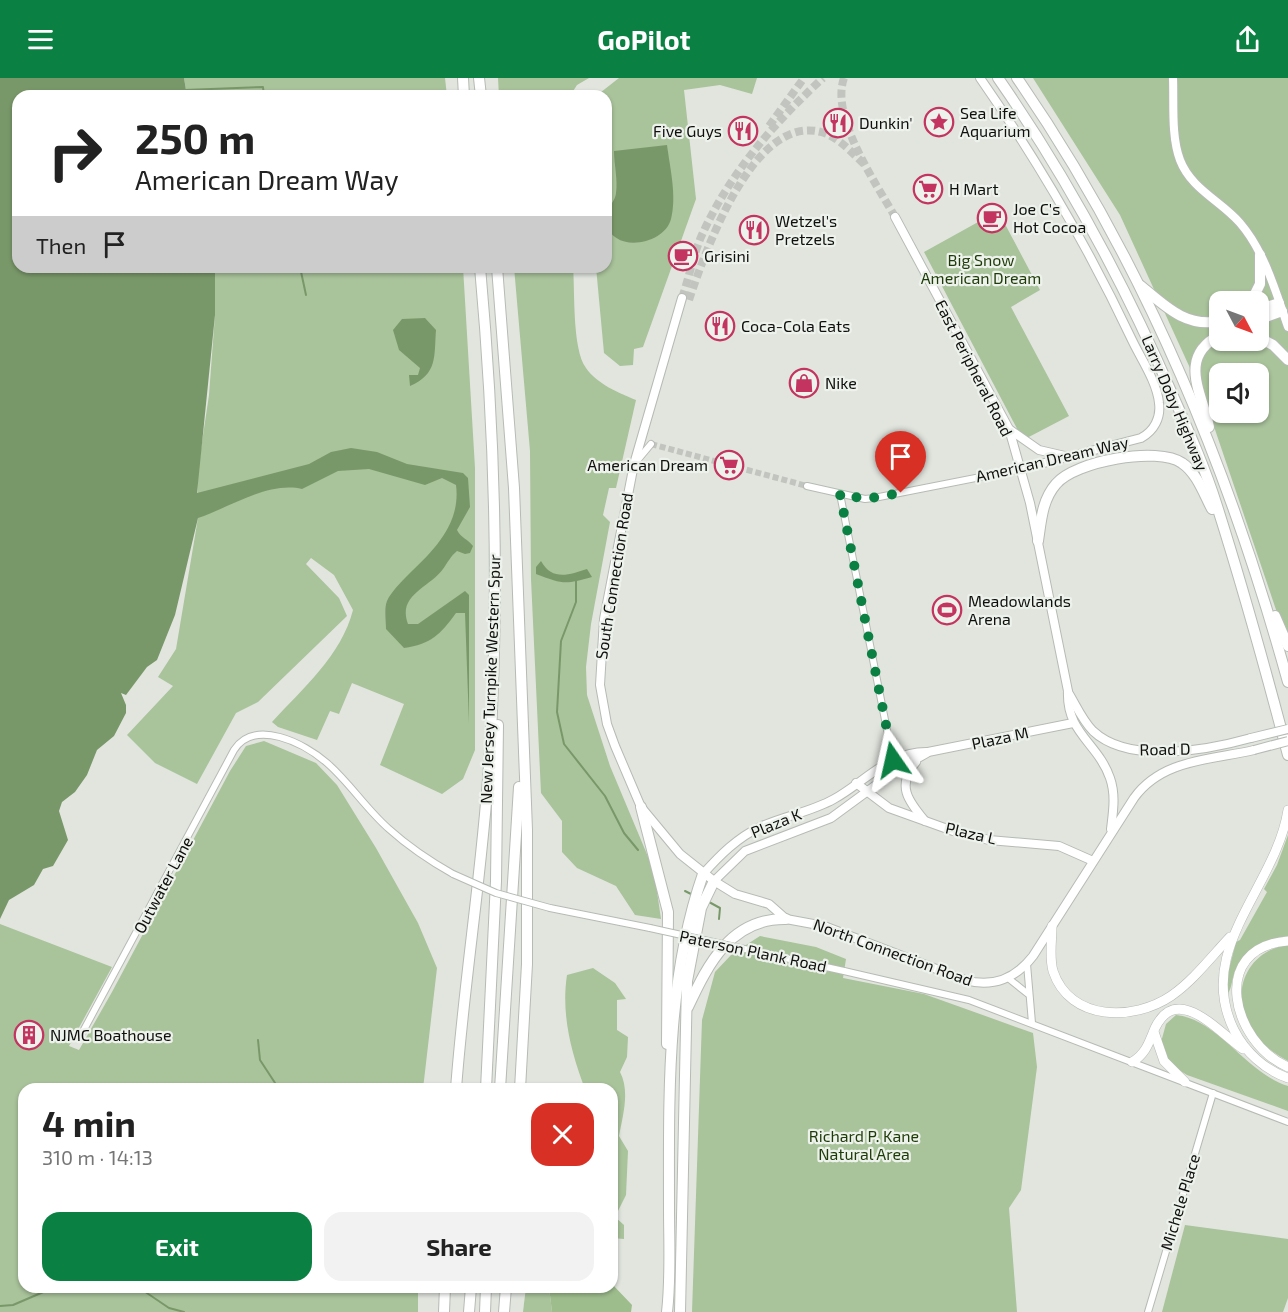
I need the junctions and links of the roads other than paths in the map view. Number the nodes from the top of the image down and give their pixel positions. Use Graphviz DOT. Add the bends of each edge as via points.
graph roads {
  1 [pos="980,78"];
  2 [pos="998,78"];
  3 [pos="1017,78"];
  4 [pos="1173,78"];
  5 [pos="895,218"];
  6 [pos="1260,255"];
  7 [pos="480,273"];
  8 [pos="497,273"];
  9 [pos="1139,284"];
  10 [pos="1256,291"];
  11 [pos="686,299"];
  12 [pos="1281,307"];
  13 [pos="1269,309"];
  14 [pos="1269,314"];
  15 [pos="1209,322"];
  16 [pos="1288,327"];
  17 [pos="1269,343"];
  18 [pos="1209,344"];
  19 [pos="1288,360"];
  20 [pos="1009,429"];
  21 [pos="651,444"];
  22 [pos="1215,454"];
  23 [pos="1065,456"];
  24 [pos="634,464"];
  25 [pos="1021,469"];
  26 [pos="807,486"];
  27 [pos="840,494"];
  28 [pos="1224,531"];
  29 [pos="1038,541"];
  30 [pos="1263,591"];
  31 [pos="1288,646"];
  32 [pos="1288,682"];
  33 [pos="493,686"];
  34 [pos="1068,691"];
  35 [pos="1073,723"];
  36 [pos="1288,729"];
  37 [pos="250,736"];
  38 [pos="1288,741"];
  39 [pos="524,742"];
  40 [pos="928,752"];
  41 [pos="1288,755"];
  42 [pos="919,759"];
  43 [pos="893,760"];
  44 [pos="856,783"];
  45 [pos="866,792"];
  46 [pos="641,807"];
  47 [pos="1288,810"];
  48 [pos="925,821"];
  49 [pos="1111,833"];
  50 [pos="1093,861"];
  51 [pos="703,874"];
  52 [pos="714,881"];
  53 [pos="702,890"];
  54 [pos="697,906"];
  55 [pos="786,918"];
  56 [pos="1052,926"];
  57 [pos="1233,933"];
  58 [pos="1288,941"];
  59 [pos="1027,963"];
  60 [pos="1008,978"];
  61 [pos="1028,994"];
  62 [pos="685,1012"];
  63 [pos="1032,1023"];
  64 [pos="1154,1032"];
  65 [pos="80,1037"];
  66 [pos="1253,1055"];
  67 [pos="1132,1062"];
  68 [pos="670,1063"];
  69 [pos="1288,1067"];
  70 [pos="1288,1078"];
  71 [pos="1185,1082"];
  72 [pos="457,1083"];
  73 [pos="486,1083"];
  74 [pos="500,1083"];
  75 [pos="520,1083"];
  76 [pos="1213,1093"];
  77 [pos="1288,1122"];
  78 [pos="445,1293"];
  79 [pos="471,1293"];
  80 [pos="486,1293"];
  81 [pos="506,1293"];
  82 [pos="507,1293"];
  83 [pos="444,1312"];
  84 [pos="469,1312"];
  85 [pos="485,1312"];
  86 [pos="504,1312"];
  87 [pos="509,1312"];
  88 [pos="667,1312"];
  89 [pos="680,1312"];
  90 [pos="1148,1312"];
  1 -- 23 [label="street, American Dream Way" via="1082,242 1159,399 1157,420 1148,434"];
  2 -- 28 [label="highway, Larry Doby Highway" via="1072,195 1123,288 1189,432"];
  3 -- 9 [label="highway, Larry Doby Highway" via="1086,187"];
  4 -- 6 [label="street" via="1176,142 1182,165 1201,189 1240,223"];
  5 -- 20 [label="street, East Peripheral Road"];
  6 -- 10 [label="highway"];
  6 -- 12 [label="street"];
  7 -- 33 [label="highway, New Jersey Turnpike Western Spur" via="493,479"];
  8 -- 39 [label="highway, New Jersey Turnpike Western Spur" via="513,463"];
  9 -- 15 [label="highway" via="1183,318"];
  9 -- 22 [label="highway, Larry Doby Highway"];
  11 -- 24 [label="street, South Connection Road"];
  12 -- 13 [label="highway"];
  12 -- 14 [label="highway"];
  12 -- 16 [label="street"];
  17 -- 19 [label="highway"];
  18 -- 22 [label="highway" via="1202,349 1194,371"];
  20 -- 23 [label="street" via="1034,448"];
  20 -- 25 [label="street, East Peripheral Road"];
  21 -- 24 [label="street"];
  22 -- 30 [label="highway, Larry Doby Highway"];
  23 -- 25 [label="street, American Dream Way"];
  24 -- 46 [label="street, South Connection Road" via="611,578 599,671 607,724"];
  25 -- 27 [label="street, American Dream Way" via="874,498"];
  25 -- 29 [label="street, East Peripheral Road"];
  26 -- 27 [label="street, American Dream Way"];
  27 -- 43 [label="street"];
  28 -- 29 [label="highway" via="1189,469 1171,457 1151,454 1087,466 1065,476 1047,497"];
  28 -- 41 [label="highway, Larry Doby Highway"];
  29 -- 34 [label="street, East Peripheral Road"];
  30 -- 31 [label="highway"];
  30 -- 32 [label="highway, Larry Doby Highway"];
  33 -- 72 [label="highway, New Jersey Turnpike Western Spur" via="483,831"];
  33 -- 73 [label="highway" via="498,715 498,815"];
  34 -- 35 [label="street, East Peripheral Road" via="1067,706"];
  34 -- 36 [label="street, Road D, bridge" via="1094,731 1124,748 1198,748"];
  35 -- 40 [label="street, Plaza M"];
  35 -- 49 [label="street, East Peripheral Road" via="1101,759 1111,780"];
  37 -- 63 [label="street, Paterson Plank Road, bridge" via="280,738 321,758 389,829 420,853 453,874 496,893 958,997"];
  37 -- 65 [label="street, Outwater Lane" via="234,750"];
  38 -- 49 [label="street, Road D, bridge" via="1183,763 1158,774 1139,790"];
  39 -- 74 [label="highway"];
  39 -- 75 [label="highway, New Jersey Turnpike Western Spur" via="528,890"];
  40 -- 42 [label="street, Plaza M"];
  40 -- 43 [label="street, Plaza M"];
  42 -- 45 [label="street, Plaza M"];
  42 -- 48 [label="street" via="909,770 905,789"];
  43 -- 44 [label="street, Plaza M"];
  44 -- 45 [label="street, Plaza L"];
  44 -- 51 [label="street, Plaza K" via="834,799 748,834 728,847"];
  45 -- 48 [label="street, Plaza L" via="889,808"];
  45 -- 52 [label="street, Plaza K" via="831,818 745,851"];
  46 -- 51 [label="street, North Connection Road" via="673,848"];
  46 -- 68 [label="highway" via="668,912 666,1033"];
  47 -- 57 [label="main road" via="1275,855"];
  48 -- 50 [label="street, Plaza L" via="988,840 1059,846"];
  49 -- 50 [label="street, North Connection Road"];
  50 -- 56 [label="street, North Connection Road"];
  51 -- 52 [label="street, North Connection Road"];
  51 -- 53 [label="highway"];
  52 -- 53 [label="highway"];
  52 -- 55 [label="street, North Connection Road" via="735,894 769,904"];
  53 -- 54 [label="highway"];
  54 -- 62 [label="highway"];
  54 -- 68 [label="highway" via="674,996"];
  55 -- 60 [label="street, North Connection Road" via="824,926 972,982"];
  55 -- 62 [label="highway" via="755,923 725,944 706,968"];
  56 -- 57 [label="main road" via="1051,957 1058,982 1082,1004 1112,1014 1136,1012 1173,995"];
  56 -- 59 [label="street, North Connection Road"];
  57 -- 66 [label="main road" via="1223,968 1223,995 1234,1030"];
  58 -- 69 [label="main road" via="1267,946 1252,957 1239,976 1236,993 1240,1015 1252,1038 1270,1057"];
  59 -- 60 [label="street, North Connection Road"];
  59 -- 61 [label="street"];
  60 -- 61 [label="street"];
  61 -- 63 [label="street"];
  62 -- 89 [label="highway"];
  63 -- 67 [label="street, Paterson Plank Road"];
  64 -- 66 [label="main road" via="1170,1013 1191,1011 1208,1019"];
  64 -- 67 [label="main road" via="1144,1052"];
  64 -- 71 [label="main road" via="1164,1061"];
  66 -- 70 [label="main road"];
  67 -- 71 [label="street, Paterson Plank Road"];
  68 -- 88 [label="highway"];
  71 -- 76 [label="street, Paterson Plank Road"];
  76 -- 77 [label="street, Paterson Plank Road"];
  76 -- 90 [label="street, Michele Place"];
  78 -- 83 [label="highway"];
  79 -- 84 [label="highway"];
  80 -- 85 [label="highway"];
  81 -- 86 [label="highway"];
  82 -- 87 [label="highway"];
}
